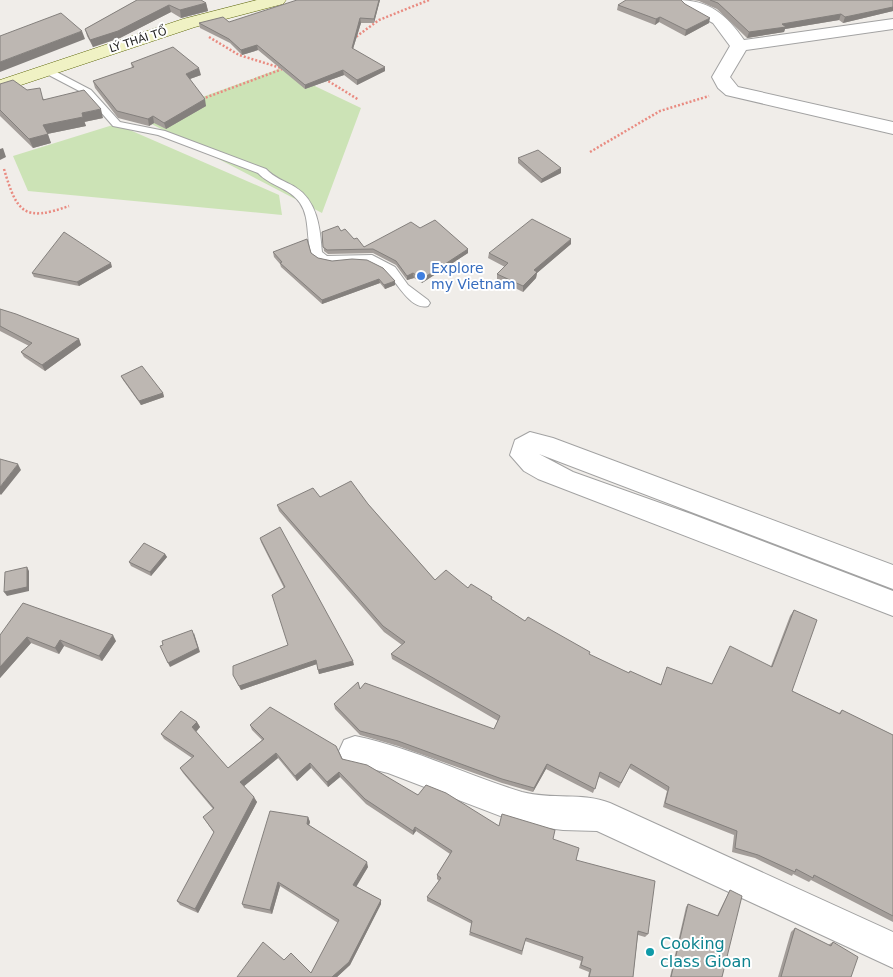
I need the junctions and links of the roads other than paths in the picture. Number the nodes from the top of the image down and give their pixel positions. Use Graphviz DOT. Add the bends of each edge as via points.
graph roads {
  1 [pos="277,0"];
  2 [pos="685,0"];
  3 [pos="893,24"];
  4 [pos="740,46"];
  5 [pos="46,70"];
  6 [pos="0,86"];
  7 [pos="891,121"];
  8 [pos="424,303"];
  9 [pos="764,541"];
  10 [pos="893,577"];
  11 [pos="893,604"];
  12 [pos="355,751"];
  13 [pos="893,950"];
  1 -- 5 [label="street, LÝ THÁI TỔ" via="188,23"];
  2 -- 4 [label="street" via="716,17"];
  3 -- 4 [label="street"];
  4 -- 7 [label="street" via="721,77 732,91"];
  5 -- 6 [label="street, LÝ THÁI TỔ"];
  5 -- 8 [label="lane" via="88,92 117,124 161,133 262,171 271,182 302,197 309,207 317,254 325,260 368,258 391,270 404,288"];
  9 -- 9 [label="street" via="544,445 530,442 524,447 523,455 528,462 554,474"];
  9 -- 10 [label="street"];
  9 -- 11 [label="street"];
  12 -- 13 [label="street" via="388,758 524,809 598,815"];
}
